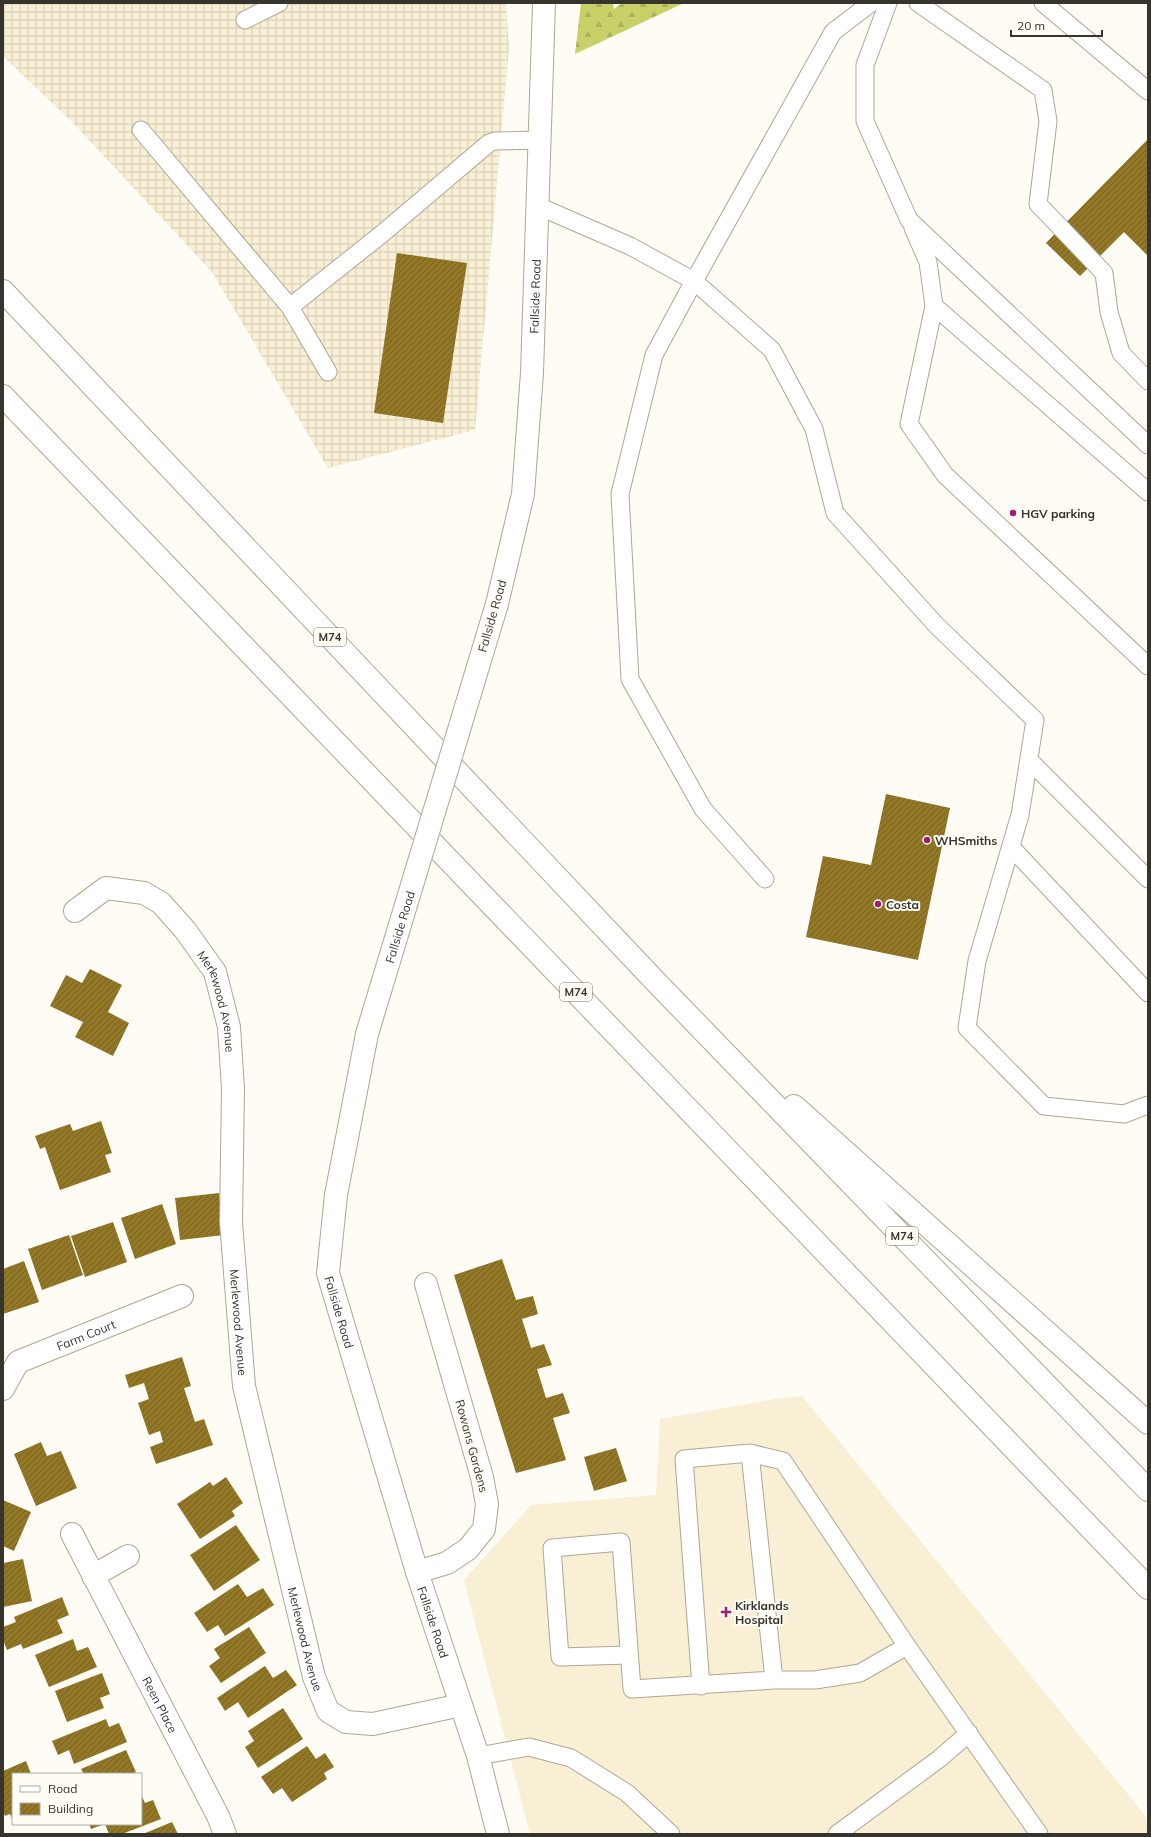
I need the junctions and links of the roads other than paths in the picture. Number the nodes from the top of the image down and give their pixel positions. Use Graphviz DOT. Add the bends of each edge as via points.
graph roads {
  1 [pos="279,3"];
  2 [pos="544,3"];
  3 [pos="871,3"];
  4 [pos="888,3"];
  5 [pos="918,3"];
  6 [pos="1043,3"];
  7 [pos="245,20"];
  8 [pos="1148,91"];
  9 [pos="141,130"];
  10 [pos="540,140"];
  11 [pos="538,206"];
  12 [pos="909,220"];
  13 [pos="694,280"];
  14 [pos="3,291"];
  15 [pos="934,306"];
  16 [pos="290,307"];
  17 [pos="328,372"];
  18 [pos="1148,381"];
  19 [pos="3,396"];
  20 [pos="1148,445"];
  21 [pos="1148,492"];
  22 [pos="1148,666"];
  23 [pos="1029,760"];
  24 [pos="1011,847"];
  25 [pos="765,879"];
  26 [pos="1148,880"];
  27 [pos="75,911"];
  28 [pos="656,982"];
  29 [pos="1148,993"];
  30 [pos="1148,1105"];
  31 [pos="426,1284"];
  32 [pos="182,1296"];
  33 [pos="3,1388"];
  34 [pos="1148,1423"];
  35 [pos="750,1453"];
  36 [pos="1148,1490"];
  37 [pos="72,1534"];
  38 [pos="128,1556"];
  39 [pos="418,1572"];
  40 [pos="93,1576"];
  41 [pos="1148,1588"];
  42 [pos="907,1646"];
  43 [pos="628,1656"];
  44 [pos="774,1680"];
  45 [pos="701,1686"];
  46 [pos="461,1704"];
  47 [pos="969,1734"];
  48 [pos="478,1756"];
  49 [pos="844,1832"];
  50 [pos="225,1834"];
  51 [pos="498,1834"];
  52 [pos="671,1834"];
  53 [pos="1039,1834"];
  1 -- 7 [label="lane"];
  2 -- 10 [label="main road, Fallside Road"];
  3 -- 13 [label="lane" via="833,32"];
  4 -- 12 [label="lane" via="865,65 865,121"];
  5 -- 18 [label="lane" via="1043,90 1048,121 1038,204 1104,273 1109,312 1121,353"];
  6 -- 8 [label="lane"];
  9 -- 16 [label="lane"];
  10 -- 11 [label="main road, Fallside Road"];
  10 -- 16 [label="lane" via="490,143 384,233"];
  11 -- 13 [label="lane" via="630,246"];
  11 -- 39 [label="main road, Fallside Road, bridge" via="532,373 523,494 497,604 367,1034 336,1195 328,1272"];
  12 -- 15 [label="lane" via="928,262"];
  12 -- 20 [label="lane"];
  13 -- 23 [label="lane" via="772,350 814,429 835,513 937,626 1035,720"];
  13 -- 25 [label="lane" via="654,355 620,494 630,679 704,809"];
  14 -- 28 [label="main road, M74"];
  15 -- 21 [label="lane"];
  15 -- 22 [label="lane" via="909,424 945,475"];
  16 -- 17 [label="lane"];
  19 -- 41 [label="main road, M74"];
  23 -- 24 [label="lane" via="1020,815"];
  23 -- 26 [label="lane"];
  24 -- 29 [label="lane"];
  24 -- 30 [label="lane" via="977,961 967,1028 1044,1106 1124,1114"];
  27 -- 46 [label="main road, Merlewood Avenue" via="106,888 144,893 166,908 215,972 229,1027 233,1089 231,1222 244,1386 314,1677 328,1711 346,1722 373,1724"];
  28 -- 34 [label="main road"];
  28 -- 36 [label="main road, M74"];
  31 -- 39 [label="main road, Rowans Gardens" via="482,1477 487,1504 484,1529 468,1549 447,1563"];
  32 -- 33 [label="main road, Farm Court" via="18,1362"];
  35 -- 42 [label="lane" via="783,1461"];
  35 -- 44 [label="lane"];
  35 -- 45 [label="lane" via="684,1459"];
  37 -- 40 [label="main road, Reen Place"];
  38 -- 40 [label="main road"];
  39 -- 46 [label="main road, Fallside Road"];
  40 -- 50 [label="main road, Reen Place"];
  42 -- 44 [label="lane" via="860,1673 814,1680"];
  42 -- 47 [label="lane"];
  43 -- 43 [label="lane" via="560,1657 552,1548 621,1542"];
  43 -- 45 [label="lane" via="632,1689"];
  44 -- 45 [label="lane"];
  46 -- 48 [label="main road, Fallside Road"];
  47 -- 49 [label="lane"];
  47 -- 53 [label="lane"];
  48 -- 51 [label="main road, Fallside Road"];
  48 -- 52 [label="lane" via="529,1747 571,1758 627,1793"];
}
